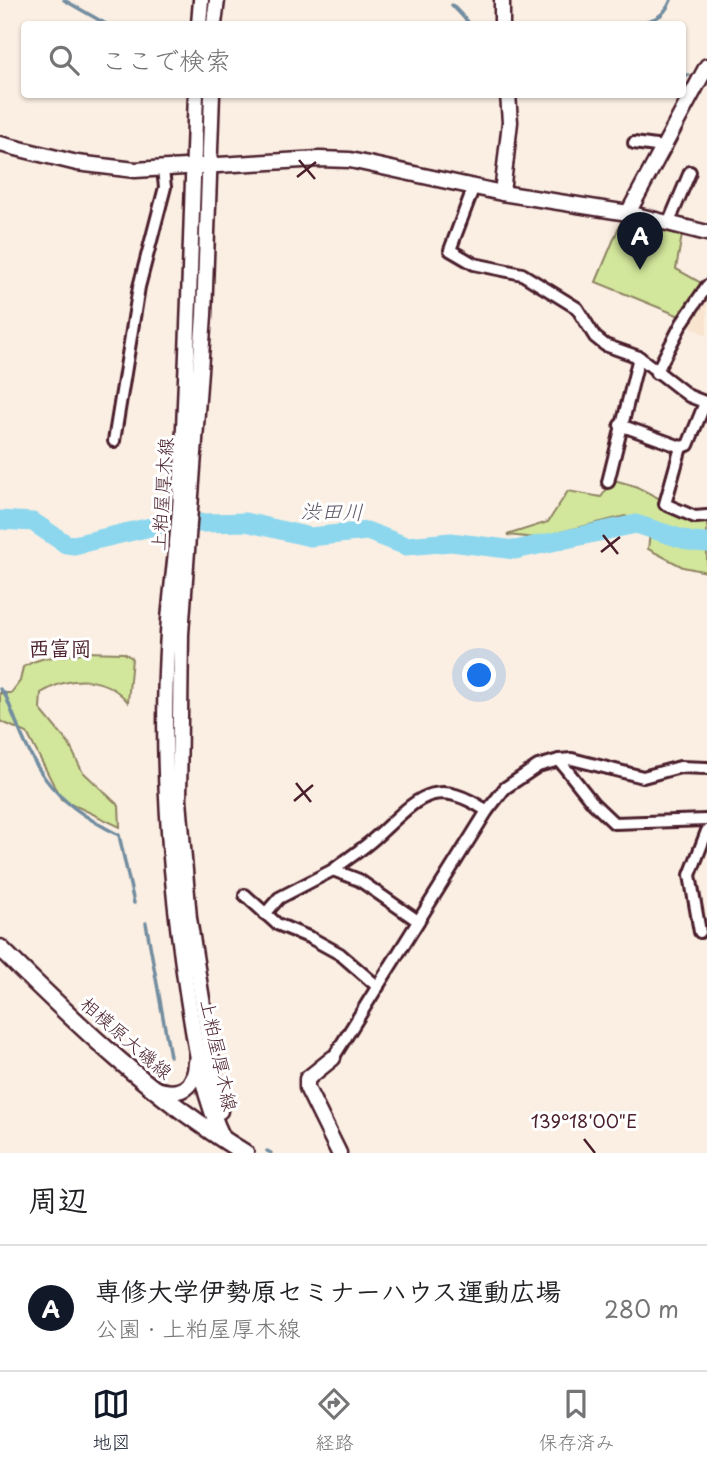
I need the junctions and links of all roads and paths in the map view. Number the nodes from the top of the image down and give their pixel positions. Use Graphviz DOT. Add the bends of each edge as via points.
graph roads {
  1 [pos="201,0"];
  2 [pos="217,0"];
  3 [pos="502,0"];
  4 [pos="199,21"];
  5 [pos="214,21"];
  6 [pos="502,21"];
  7 [pos="707,66"];
  8 [pos="196,98"];
  9 [pos="212,98"];
  10 [pos="508,98"];
  11 [pos="634,143"];
  12 [pos="0,144"];
  13 [pos="663,147"];
  14 [pos="208,166"];
  15 [pos="193,168"];
  16 [pos="163,170"];
  17 [pos="690,172"];
  18 [pos="474,187"];
  19 [pos="502,193"];
  20 [pos="628,213"];
  21 [pos="669,222"];
  22 [pos="707,233"];
  23 [pos="707,286"];
  24 [pos="639,357"];
  25 [pos="656,373"];
  26 [pos="706,403"];
  27 [pos="620,425"];
  28 [pos="114,441"];
  29 [pos="681,447"];
  30 [pos="608,482"];
  31 [pos="188,493"];
  32 [pos="707,516"];
  33 [pos="183,543"];
  34 [pos="559,760"];
  35 [pos="707,768"];
  36 [pos="487,811"];
  37 [pos="707,820"];
  38 [pos="707,831"];
  39 [pos="332,870"];
  40 [pos="245,895"];
  41 [pos="265,914"];
  42 [pos="418,921"];
  43 [pos="700,932"];
  44 [pos="0,948"];
  45 [pos="378,987"];
  46 [pos="197,1054"];
  47 [pos="333,1058"];
  48 [pos="146,1085"];
  49 [pos="225,1147"];
  50 [pos="245,1153"];
  51 [pos="339,1153"];
  1 -- 4 [label="main road"];
  2 -- 5 [label="main road"];
  3 -- 6 [label="main road"];
  7 -- 13 [label="main road"];
  8 -- 15 [label="main road, 上粕屋厚木線"];
  9 -- 14 [label="main road, 上粕屋厚木線"];
  10 -- 19 [label="main road"];
  11 -- 13 [label="street"];
  12 -- 16 [label="main road" via="109,168"];
  13 -- 20 [label="main road"];
  14 -- 15 [label="main road"];
  14 -- 18 [label="main road" via="350,160"];
  14 -- 31 [label="main road, 上粕屋厚木線"];
  15 -- 16 [label="main road"];
  15 -- 31 [label="main road, 上粕屋厚木線"];
  16 -- 28 [label="street" via="165,187 139,286"];
  17 -- 21 [label="street"];
  18 -- 19 [label="main road"];
  18 -- 24 [label="street" via="450,250 474,264 522,274 577,308 605,345"];
  19 -- 20 [label="main road"];
  20 -- 21 [label="main road"];
  21 -- 22 [label="main road"];
  23 -- 25 [label="street"];
  24 -- 25 [label="street"];
  24 -- 27 [label="street"];
  25 -- 26 [label="street"];
  26 -- 29 [label="street" via="688,445"];
  27 -- 29 [label="street"];
  27 -- 30 [label="street"];
  29 -- 32 [label="street" via="665,504 695,517"];
  31 -- 33 [label="main road, 上粕屋厚木線"];
  33 -- 46 [label="main road, 上粕屋厚木線" via="168,632 166,799 177,929"];
  33 -- 49 [label="main road, 上粕屋厚木線" via="179,800 188,918"];
  34 -- 35 [label="street" via="572,759 643,777 680,767"];
  34 -- 36 [label="street" via="538,766 505,788"];
  34 -- 37 [label="street" via="614,823"];
  36 -- 39 [label="street" via="466,796 423,797"];
  36 -- 42 [label="street"];
  38 -- 43 [label="street" via="690,875"];
  39 -- 41 [label="street" via="279,898"];
  39 -- 42 [label="street" via="359,880"];
  40 -- 41 [label="street"];
  41 -- 45 [label="street" via="340,954"];
  42 -- 45 [label="street"];
  44 -- 48 [label="main road, 相模原大磯線"];
  45 -- 47 [label="street"];
  46 -- 48 [label="main road" via="193,1080 181,1092"];
  46 -- 49 [label="main road, 上粕屋厚木線" via="212,1116"];
  47 -- 51 [label="main road" via="307,1079 307,1088"];
  48 -- 49 [label="main road, 相模原大磯線"];
  49 -- 50 [label="main road, 相模原大磯線"];
}
